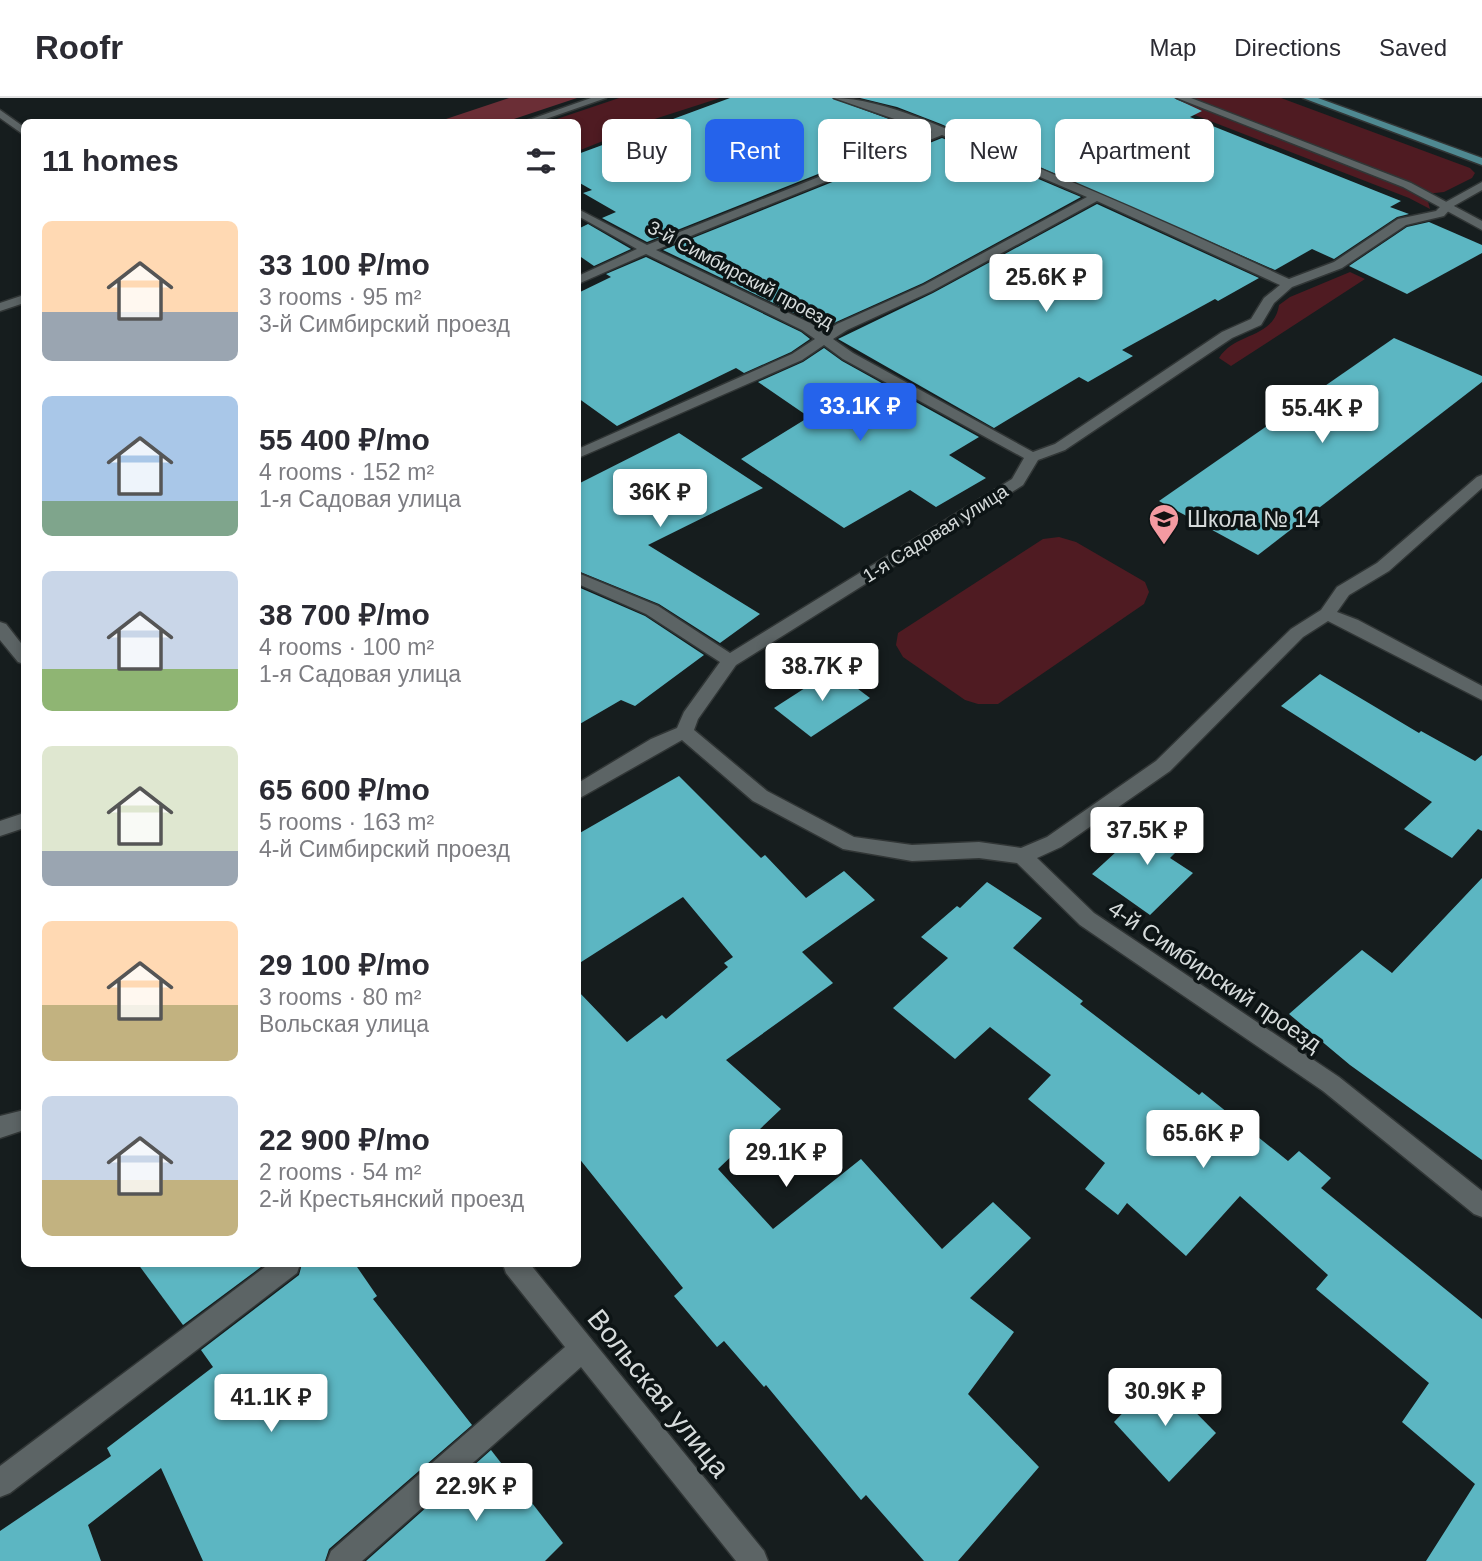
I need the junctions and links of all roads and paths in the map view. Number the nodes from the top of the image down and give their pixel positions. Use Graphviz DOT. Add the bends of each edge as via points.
graph roads {
  1 [pos="601,98"];
  2 [pos="839,98"];
  3 [pos="1182,98"];
  4 [pos="1308,98"];
  5 [pos="0,113"];
  6 [pos="537,119"];
  7 [pos="21,130"];
  8 [pos="941,132"];
  9 [pos="1482,162"];
  10 [pos="1482,185"];
  11 [pos="1095,197"];
  12 [pos="1448,205"];
  13 [pos="581,214"];
  14 [pos="1482,226"];
  15 [pos="649,250"];
  16 [pos="581,279"];
  17 [pos="1288,285"];
  18 [pos="21,300"];
  19 [pos="0,307"];
  20 [pos="822,339"];
  21 [pos="581,453"];
  22 [pos="1032,457"];
  23 [pos="1482,480"];
  24 [pos="581,579"];
  25 [pos="1326,614"];
  26 [pos="0,628"];
  27 [pos="21,654"];
  28 [pos="730,661"];
  29 [pos="1482,694"];
  30 [pos="684,732"];
  31 [pos="581,790"];
  32 [pos="21,821"];
  33 [pos="0,829"];
  34 [pos="1022,856"];
  35 [pos="21,1121"];
  36 [pos="0,1126"];
  37 [pos="1482,1206"];
  38 [pos="284,1267"];
  39 [pos="517,1267"];
  40 [pos="583,1348"];
  41 [pos="0,1483"];
  42 [pos="341,1561"];
  43 [pos="754,1561"];
  1 -- 6 [label="street"];
  2 -- 8 [label="street"];
  3 -- 12 [label="street"];
  4 -- 9 [label="main road"];
  5 -- 7 [label="street"];
  8 -- 11 [label="street"];
  8 -- 15 [label="street"];
  10 -- 12 [label="street"];
  11 -- 17 [label="street"];
  11 -- 20 [label="street" via="928,288"];
  12 -- 14 [label="street"];
  12 -- 17 [label="street" via="1440,214 1402,222 1338,265"];
  13 -- 15 [label="street, 3-й Симбирский проезд"];
  15 -- 16 [label="street"];
  15 -- 20 [label="street, 3-й Симбирский проезд" via="807,327"];
  17 -- 22 [label="street" via="1269,301 1256,322 1227,335 1060,447"];
  18 -- 19 [label="street"];
  20 -- 21 [label="street" via="797,356"];
  20 -- 22 [label="street, 3-й Симбирский проезд"];
  22 -- 28 [label="street, 1-я Садовая улица" via="1018,482"];
  23 -- 25 [label="street" via="1383,567 1343,591"];
  24 -- 28 [label="street" via="652,610"];
  25 -- 29 [label="street"];
  25 -- 34 [label="street" via="1297,633 1163,766 1054,842"];
  26 -- 27 [label="street"];
  28 -- 30 [label="street, 1-я Садовая улица"];
  30 -- 31 [label="street"];
  30 -- 34 [label="street" via="760,796 850,845 912,853 979,850"];
  32 -- 33 [label="street"];
  34 -- 37 [label="street, 4-й Симбирский проезд" via="1087,919 1331,1084"];
  35 -- 36 [label="street"];
  38 -- 41 [label="street"];
  39 -- 40 [label="street, Вольская улица"];
  40 -- 42 [label="street"];
  40 -- 43 [label="street, Вольская улица"];
}
